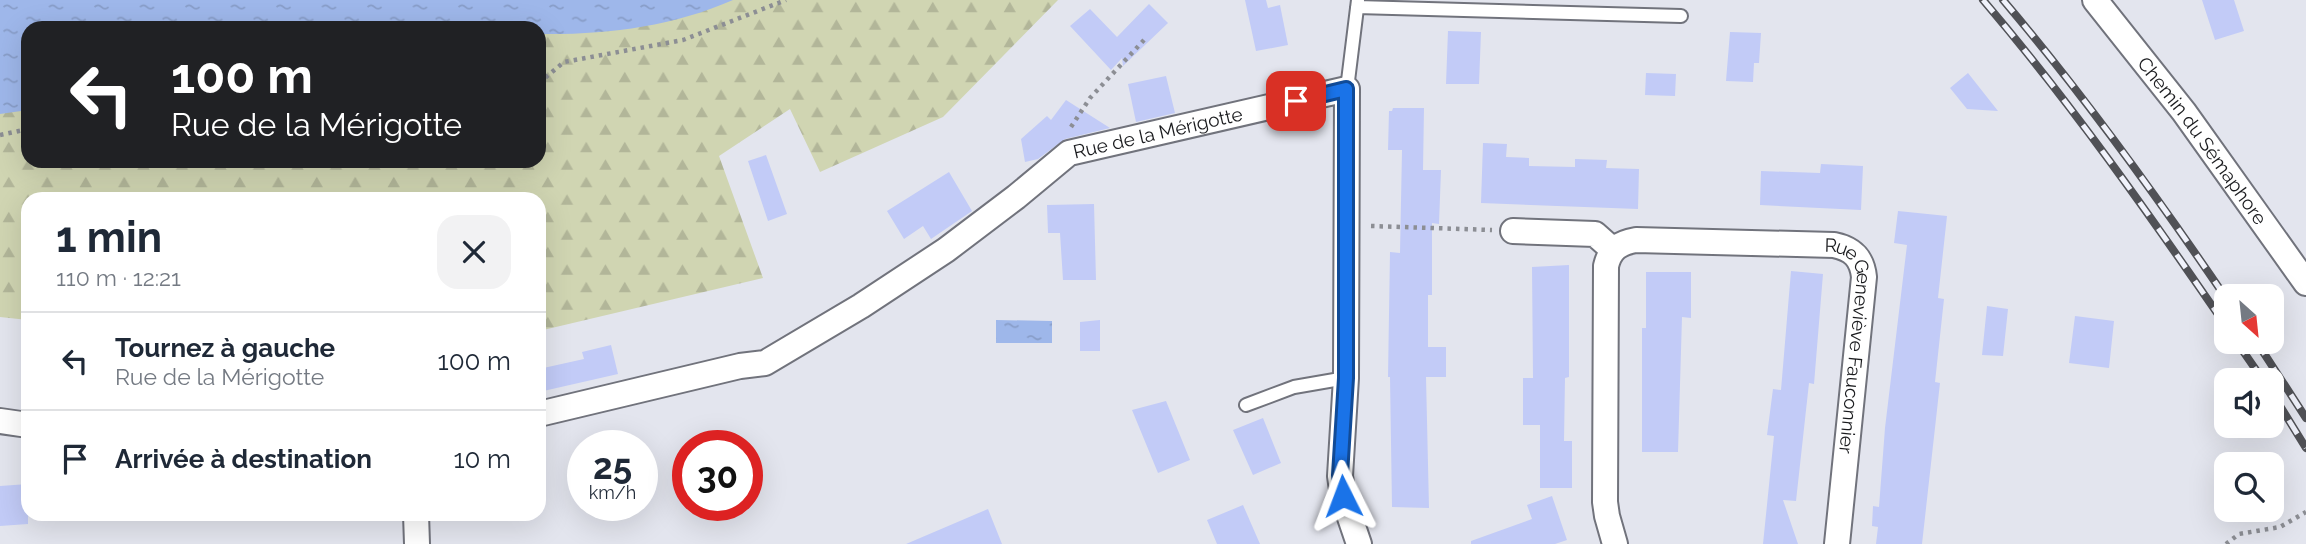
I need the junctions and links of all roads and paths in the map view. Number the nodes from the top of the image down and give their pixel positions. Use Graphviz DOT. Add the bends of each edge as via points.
graph roads {
  1 [pos="786,0"];
  2 [pos="2095,0"];
  3 [pos="1358,4"];
  4 [pos="1681,16"];
  5 [pos="1144,40"];
  6 [pos="546,77"];
  7 [pos="1346,89"];
  8 [pos="21,130"];
  9 [pos="0,135"];
  10 [pos="1069,153"];
  11 [pos="1346,225"];
  12 [pos="1513,231"];
  13 [pos="1613,250"];
  14 [pos="2306,283"];
  15 [pos="1346,378"];
  16 [pos="1246,405"];
  17 [pos="546,412"];
  18 [pos="0,421"];
  19 [pos="21,424"];
  20 [pos="2306,512"];
  21 [pos="416,521"];
  22 [pos="417,544"];
  23 [pos="1359,544"];
  24 [pos="1615,544"];
  25 [pos="1837,544"];
  26 [pos="2226,544"];
  1 -- 6 [label="path" via="683,40 564,62"];
  2 -- 14 [label="street, Chemin du Sémaphore" via="2184,112"];
  3 -- 4 [label="lane"];
  3 -- 7 [label="lane"];
  5 -- 10 [label="path" via="1090,98 1068,131"];
  7 -- 10 [label="street, Rue de la Mérigotte"];
  7 -- 11 [label="street"];
  8 -- 9 [label="path"];
  10 -- 17 [label="street, Rue de la Mérigotte" via="946,250 765,363"];
  11 -- 12 [label="path"];
  11 -- 15 [label="street"];
  12 -- 13 [label="street" via="1595,234"];
  13 -- 24 [label="street" via="1606,266 1605,502"];
  13 -- 25 [label="street, Rue Geneviève Fauconnier" via="1636,240 1834,246 1845,247 1860,259 1864,277"];
  15 -- 16 [label="lane" via="1294,387"];
  15 -- 23 [label="street" via="1340,475"];
  18 -- 19 [label="street"];
  20 -- 26 [label="path" via="2273,530 2235,535"];
  21 -- 22 [label="street"];
}
